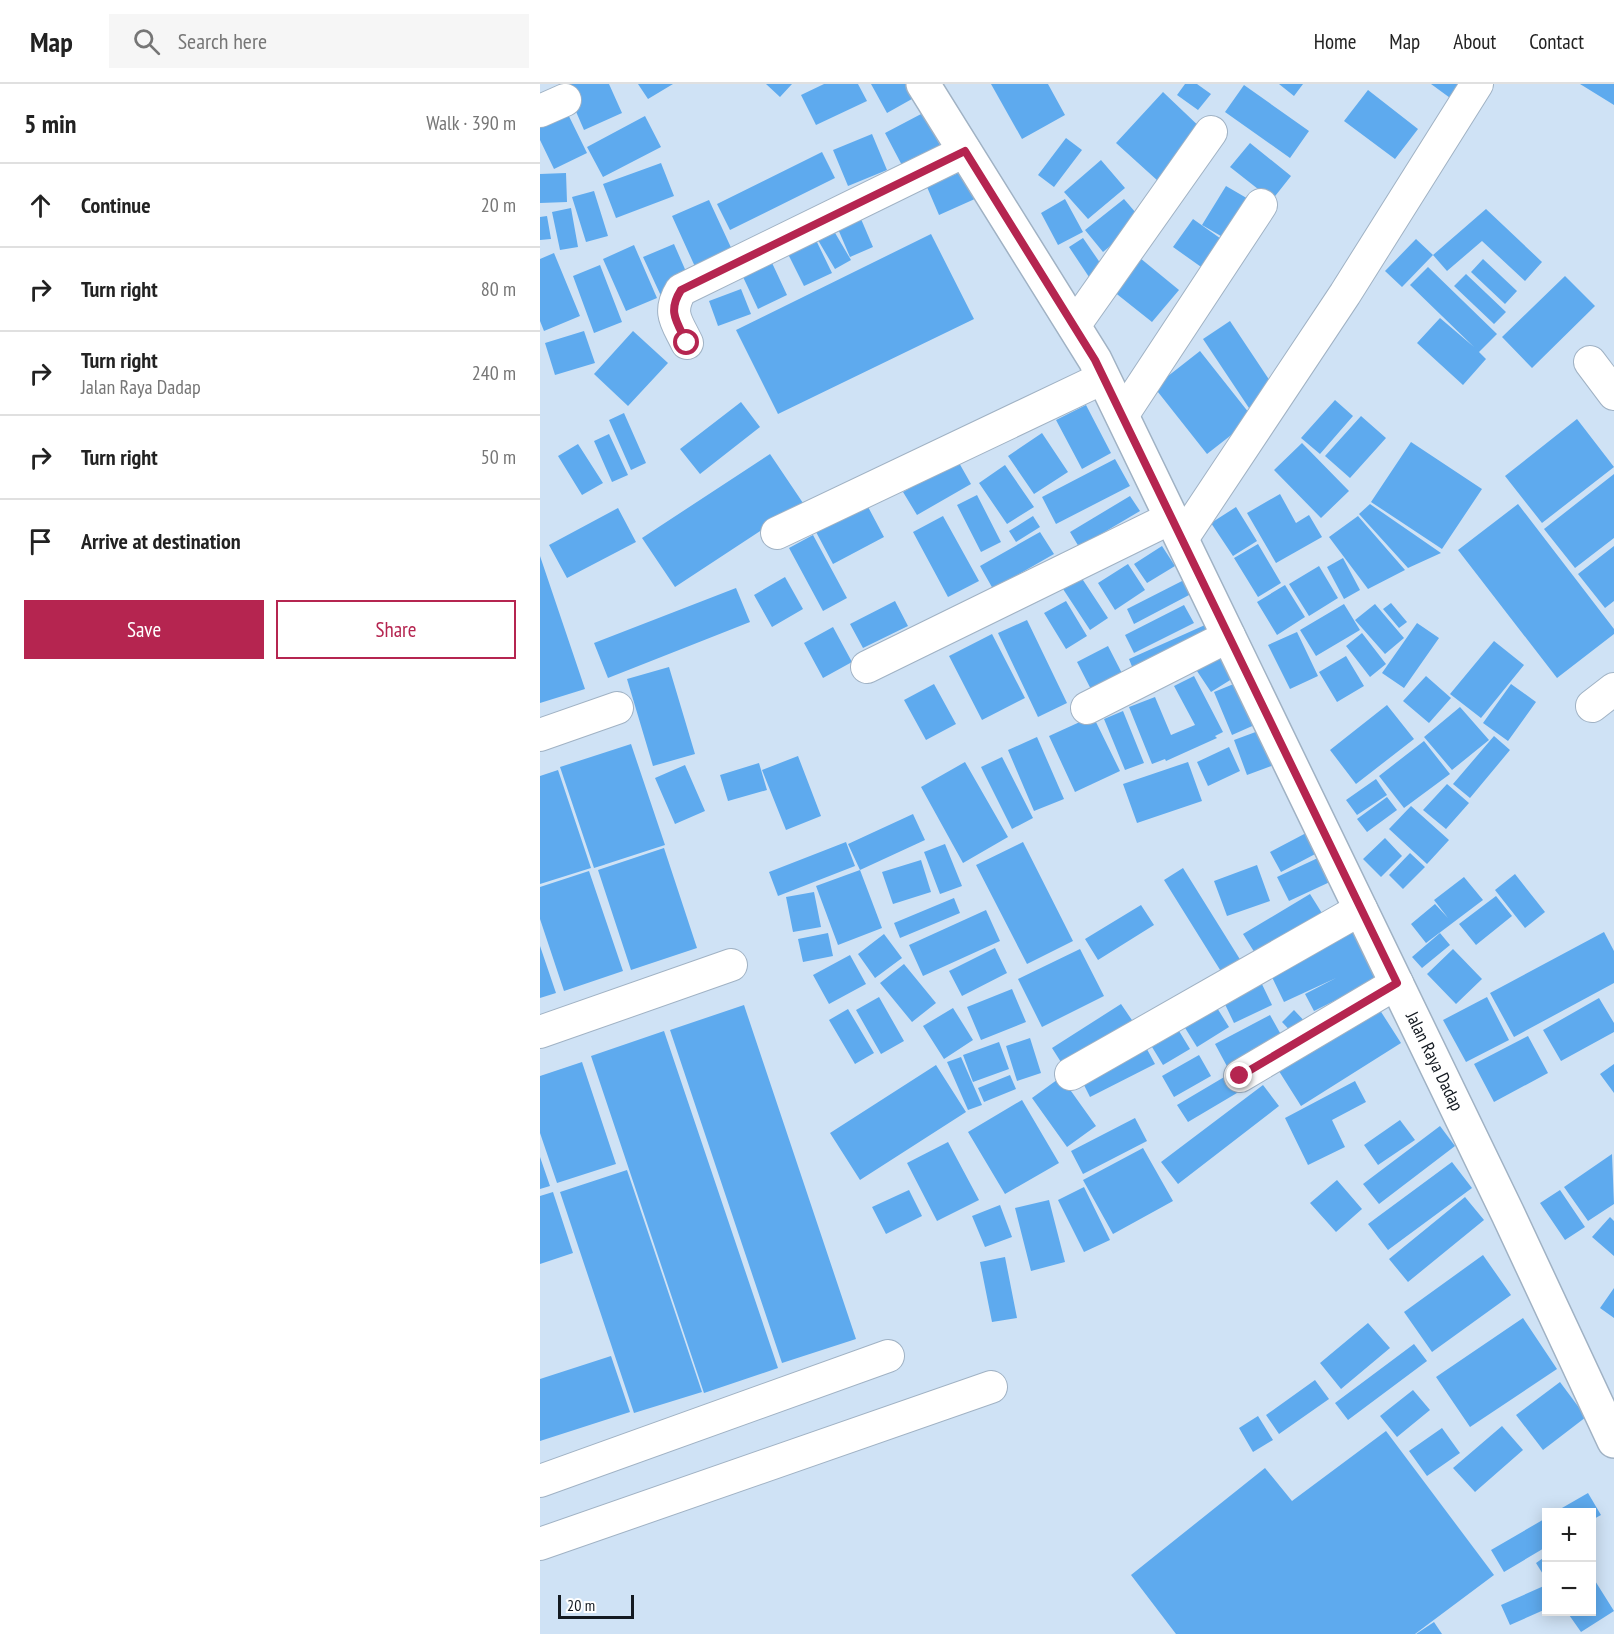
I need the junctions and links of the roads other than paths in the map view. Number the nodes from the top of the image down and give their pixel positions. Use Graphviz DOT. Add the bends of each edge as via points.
graph roads {
  1 [pos="1477,84"];
  2 [pos="929,86"];
  3 [pos="1211,132"];
  4 [pos="965,151"];
  5 [pos="1261,205"];
  6 [pos="1074,326"];
  7 [pos="687,343"];
  8 [pos="1590,362"];
  9 [pos="1104,378"];
  10 [pos="1614,394"];
  11 [pos="1122,416"];
  12 [pos="1176,528"];
  13 [pos="777,533"];
  14 [pos="1229,636"];
  15 [pos="867,667"];
  16 [pos="618,708"];
  17 [pos="1087,708"];
  18 [pos="540,735"];
  19 [pos="1361,909"];
  20 [pos="731,965"];
  21 [pos="1397,983"];
  22 [pos="540,1032"];
  23 [pos="1071,1074"];
  24 [pos="1240,1076"];
  25 [pos="888,1356"];
  26 [pos="991,1387"];
  27 [pos="1614,1441"];
  28 [pos="540,1481"];
  29 [pos="540,1545"];
  1 -- 12 [label="street" via="1345,294"];
  2 -- 4 [label="main road, Jalan Raya Dadap"];
  3 -- 6 [label="street"];
  4 -- 6 [label="main road, Jalan Raya Dadap"];
  4 -- 7 [label="street" via="681,290 673,313"];
  5 -- 11 [label="street"];
  6 -- 9 [label="main road, Jalan Raya Dadap"];
  8 -- 10 [label="street"];
  9 -- 11 [label="main road, Jalan Raya Dadap"];
  9 -- 13 [label="street"];
  11 -- 12 [label="main road, Jalan Raya Dadap"];
  12 -- 14 [label="main road, Jalan Raya Dadap"];
  12 -- 15 [label="street"];
  14 -- 17 [label="street"];
  14 -- 19 [label="main road, Jalan Raya Dadap"];
  16 -- 18 [label="street"];
  19 -- 21 [label="main road, Jalan Raya Dadap"];
  19 -- 23 [label="street"];
  20 -- 22 [label="street"];
  21 -- 24 [label="street"];
  21 -- 27 [label="main road, Jalan Raya Dadap"];
  25 -- 28 [label="street"];
  26 -- 29 [label="street"];
}
